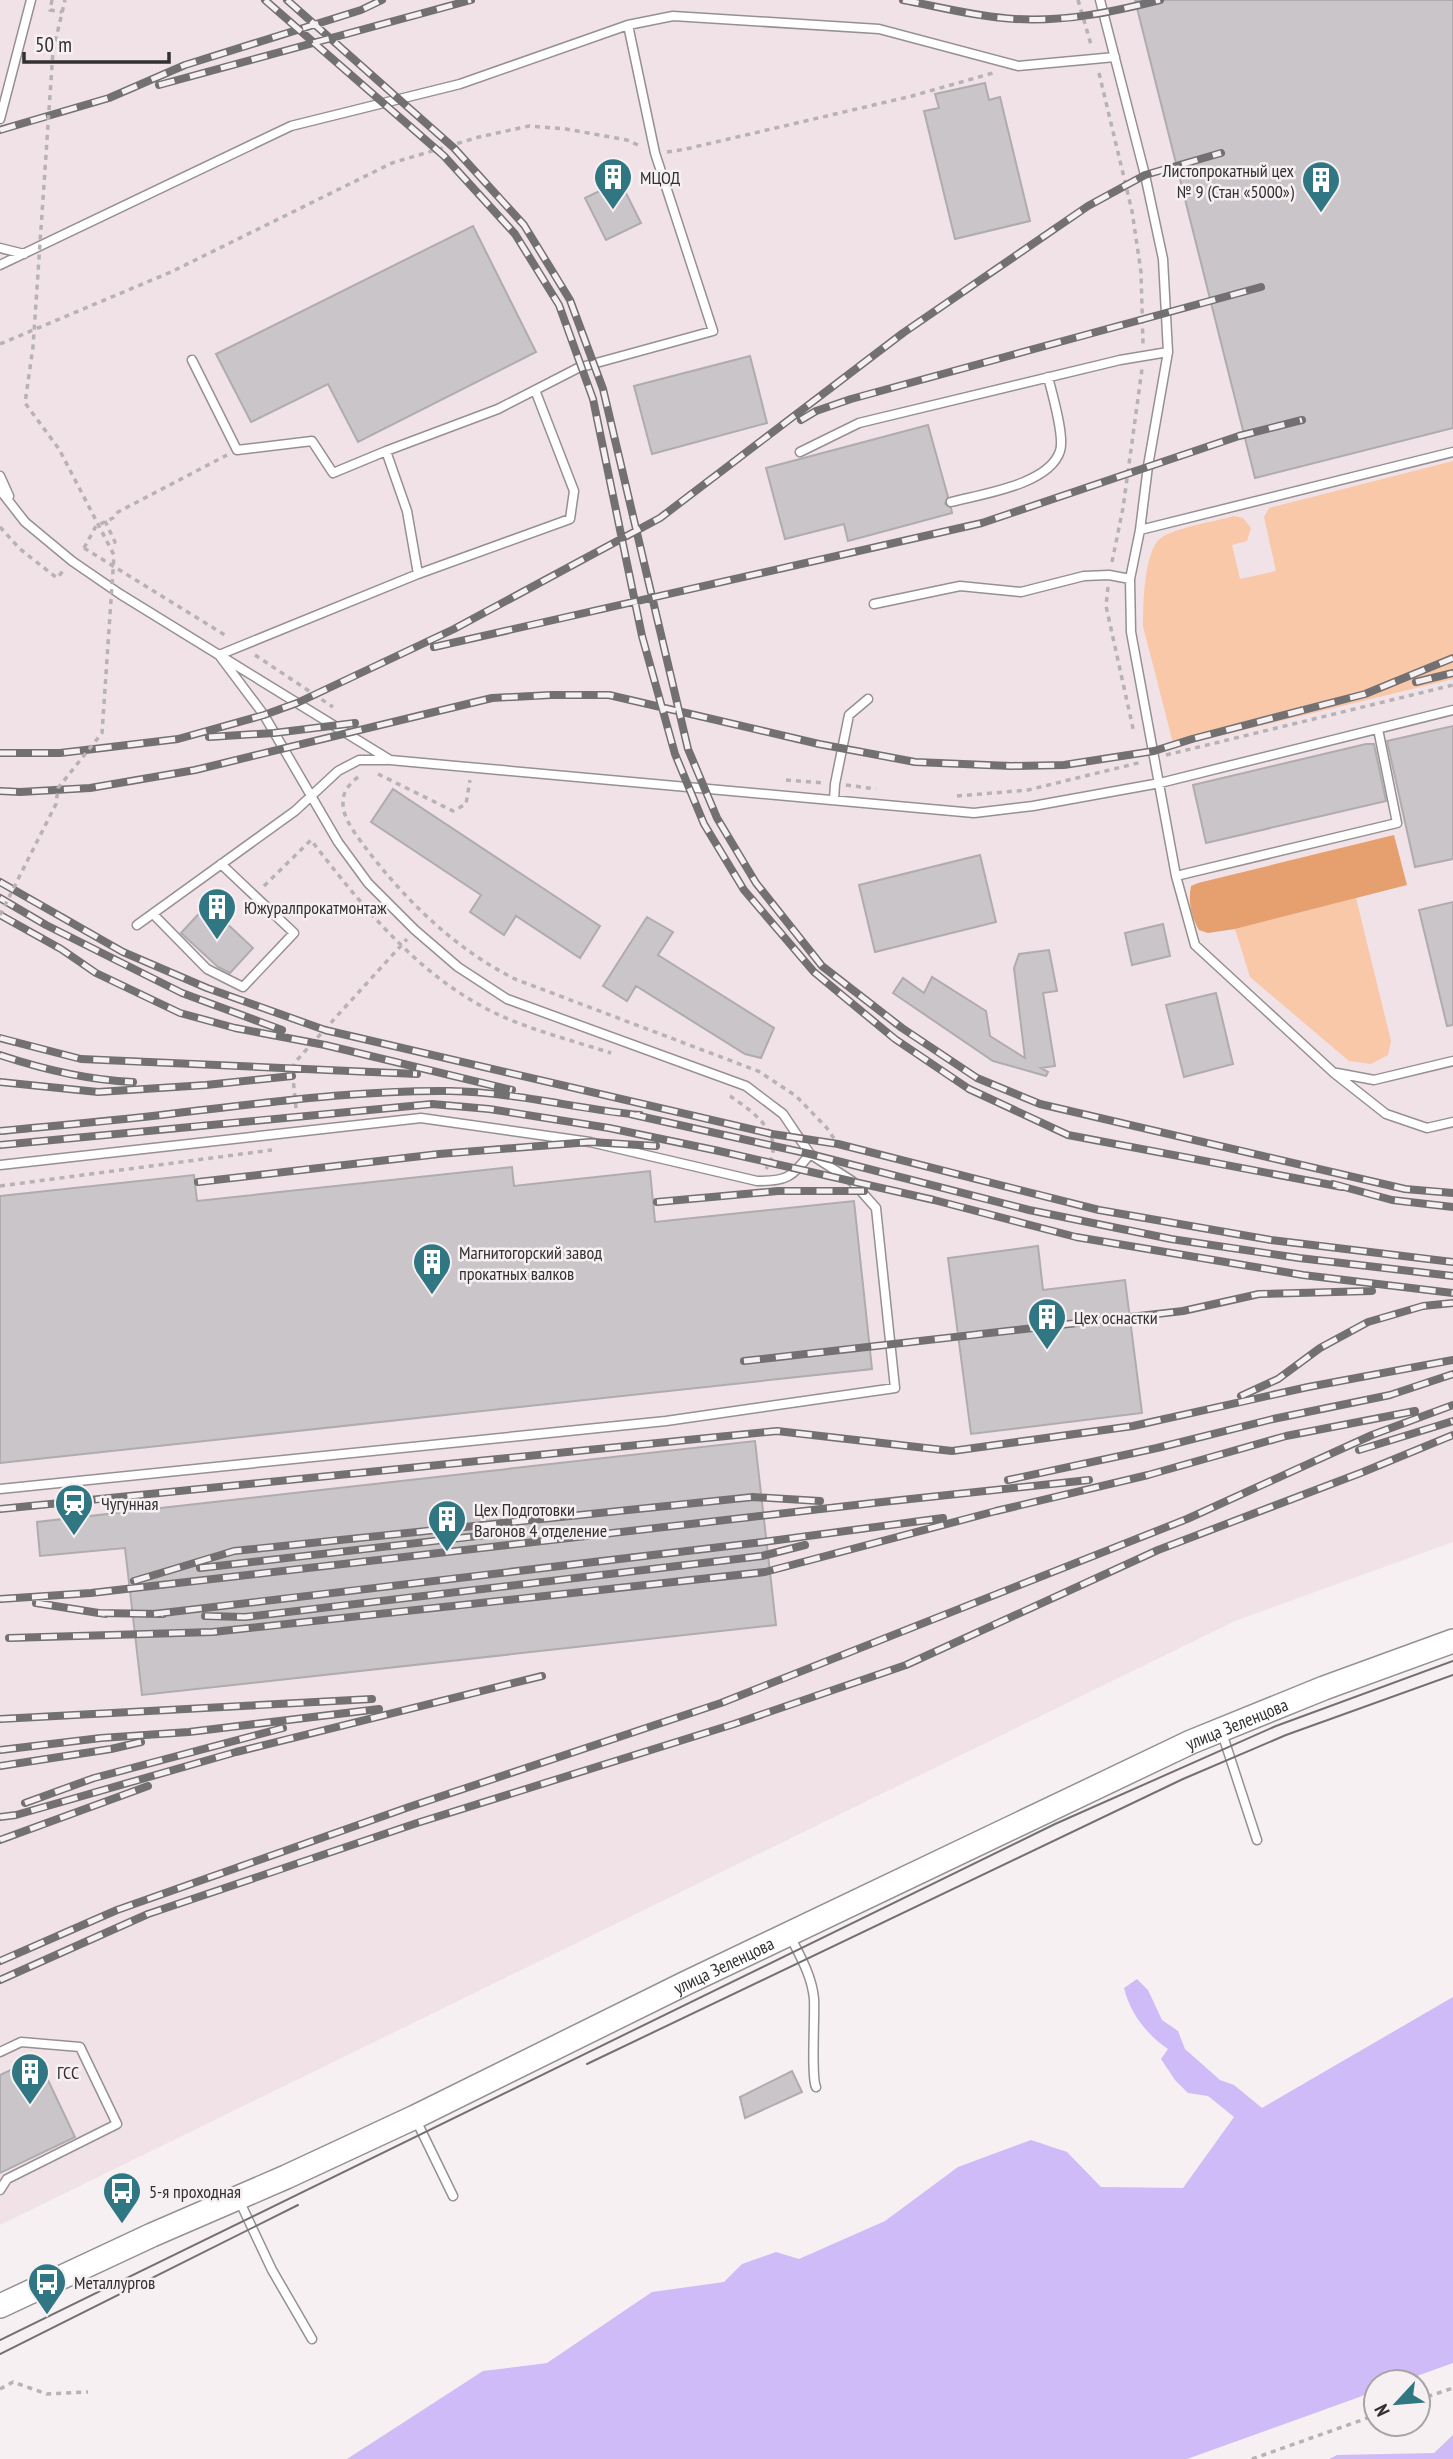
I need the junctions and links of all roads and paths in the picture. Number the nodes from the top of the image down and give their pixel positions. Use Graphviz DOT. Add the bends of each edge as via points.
graph roads {
  1 [pos="31,0"];
  2 [pos="52,0"];
  3 [pos="65,0"];
  4 [pos="1078,0"];
  5 [pos="1100,0"];
  6 [pos="62,12"];
  7 [pos="628,25"];
  8 [pos="1115,57"];
  9 [pos="1096,60"];
  10 [pos="1018,66"];
  11 [pos="0,119"];
  12 [pos="655,153"];
  13 [pos="0,248"];
  14 [pos="23,254"];
  15 [pos="0,265"];
  16 [pos="0,344"];
  17 [pos="1168,352"];
  18 [pos="1144,356"];
  19 [pos="192,360"];
  20 [pos="1048,377"];
  21 [pos="535,390"];
  22 [pos="237,450"];
  23 [pos="386,451"];
  24 [pos="800,452"];
  25 [pos="1453,452"];
  26 [pos="0,475"];
  27 [pos="0,490"];
  28 [pos="951,502"];
  29 [pos="14,508"];
  30 [pos="105,521"];
  31 [pos="0,527"];
  32 [pos="1140,530"];
  33 [pos="108,543"];
  34 [pos="418,574"];
  35 [pos="1109,575"];
  36 [pos="57,578"];
  37 [pos="1130,579"];
  38 [pos="874,604"];
  39 [pos="243,647"];
  40 [pos="219,655"];
  41 [pos="1453,685"];
  42 [pos="868,699"];
  43 [pos="336,709"];
  44 [pos="1453,710"];
  45 [pos="1378,729"];
  46 [pos="1136,743"];
  47 [pos="1139,753"];
  48 [pos="1154,758"];
  49 [pos="390,760"];
  50 [pos="1135,764"];
  51 [pos="470,767"];
  52 [pos="372,772"];
  53 [pos="365,773"];
  54 [pos="781,780"];
  55 [pos="1160,783"];
  56 [pos="835,784"];
  57 [pos="887,790"];
  58 [pos="952,796"];
  59 [pos="311,797"];
  60 [pos="834,800"];
  61 [pos="222,864"];
  62 [pos="1177,876"];
  63 [pos="254,895"];
  64 [pos="153,914"];
  65 [pos="0,915"];
  66 [pos="428,917"];
  67 [pos="137,925"];
  68 [pos="415,930"];
  69 [pos="402,945"];
  70 [pos="618,1056"];
  71 [pos="1453,1061"];
  72 [pos="1334,1073"];
  73 [pos="724,1092"];
  74 [pos="1453,1122"];
  75 [pos="299,1134"];
  76 [pos="838,1144"];
  77 [pos="272,1150"];
  78 [pos="810,1154"];
  79 [pos="0,1165"];
  80 [pos="757,1181"];
  81 [pos="0,1186"];
  82 [pos="0,1489"];
  83 [pos="1453,1641"];
  84 [pos="1221,1730"];
  85 [pos="1257,1840"];
  86 [pos="789,1934"];
  87 [pos="0,2052"];
  88 [pos="816,2087"];
  89 [pos="415,2117"];
  90 [pos="0,2190"];
  91 [pos="453,2196"];
  92 [pos="238,2198"];
  93 [pos="0,2306"];
  94 [pos="312,2339"];
  95 [pos="1453,2388"];
  96 [pos="0,2389"];
  97 [pos="88,2392"];
  98 [pos="1432,2395"];
  99 [pos="1362,2420"];
  100 [pos="1252,2459"];
  1 -- 11 [label="lane"];
  2 -- 6 [label="path" via="50,10"];
  3 -- 6 [label="path"];
  4 -- 9 [label="path"];
  5 -- 8 [label="lane"];
  6 -- 33 [label="path, bridge" via="53,51 33,347 25,403 59,449"];
  7 -- 10 [label="lane" via="673,16 879,29"];
  7 -- 12 [label="lane"];
  7 -- 14 [label="lane" via="460,85 291,126"];
  8 -- 9 [label="lane"];
  8 -- 17 [label="lane" via="1163,259"];
  9 -- 10 [label="lane"];
  9 -- 18 [label="path" via="1132,211 1141,272"];
  10 -- 12 [label="path" via="912,96"];
  12 -- 16 [label="path" via="627,140 566,129 529,126 479,137 392,163 171,272"];
  12 -- 21 [label="lane" via="713,331 578,368"];
  13 -- 14 [label="lane"];
  14 -- 15 [label="lane"];
  17 -- 18 [label="lane"];
  17 -- 32 [label="lane"];
  18 -- 20 [label="lane"];
  18 -- 35 [label="path"];
  19 -- 22 [label="lane"];
  20 -- 24 [label="lane" via="859,423"];
  20 -- 28 [label="lane" via="1061,451 1049,469 1022,484"];
  21 -- 23 [label="lane" via="498,409"];
  21 -- 34 [label="lane" via="574,491 570,519"];
  22 -- 23 [label="lane" via="312,441 333,473"];
  22 -- 30 [label="path"];
  23 -- 34 [label="lane" via="407,510"];
  25 -- 32 [label="lane"];
  26 -- 29 [label="lane"];
  27 -- 29 [label="lane"];
  29 -- 40 [label="lane" via="72,561"];
  30 -- 33 [label="path" via="115,542"];
  30 -- 39 [label="path" via="96,526 84,548"];
  31 -- 36 [label="path"];
  32 -- 37 [label="lane"];
  33 -- 65 [label="path, bridge" via="114,555 102,733 58,788 56,804"];
  34 -- 39 [label="lane"];
  35 -- 37 [label="lane"];
  35 -- 38 [label="lane" via="1084,576 1021,592 960,586"];
  35 -- 46 [label="path" via="1106,606"];
  37 -- 48 [label="lane" via="1130,632"];
  39 -- 40 [label="lane"];
  39 -- 43 [label="path"];
  40 -- 49 [label="lane"];
  40 -- 59 [label="lane" via="264,715"];
  41 -- 48 [label="path"];
  42 -- 56 [label="lane" via="849,715"];
  44 -- 45 [label="lane"];
  45 -- 55 [label="lane"];
  45 -- 62 [label="lane" via="1397,823"];
  47 -- 50 [label="path"];
  48 -- 50 [label="path"];
  48 -- 55 [label="lane"];
  49 -- 51 [label="lane"];
  49 -- 59 [label="lane" via="359,760 338,771"];
  50 -- 58 [label="path" via="1028,790"];
  51 -- 52 [label="path" via="466,804 453,811"];
  51 -- 60 [label="lane"];
  53 -- 66 [label="path" via="350,784 343,808 373,858"];
  54 -- 56 [label="path"];
  55 -- 60 [label="lane" via="974,813"];
  55 -- 62 [label="lane"];
  56 -- 57 [label="path"];
  56 -- 60 [label="lane"];
  59 -- 61 [label="lane"];
  59 -- 68 [label="lane" via="368,883"];
  61 -- 63 [label="lane"];
  61 -- 64 [label="lane"];
  62 -- 72 [label="lane" via="1195,945"];
  63 -- 64 [label="lane" via="294,933 243,987 207,969"];
  63 -- 69 [label="path" via="311,840 353,895"];
  64 -- 67 [label="lane"];
  66 -- 68 [label="path"];
  66 -- 76 [label="path" via="478,957 515,979 758,1071 796,1096"];
  68 -- 69 [label="path"];
  68 -- 78 [label="lane" via="458,967 507,999 746,1086 783,1114"];
  69 -- 70 [label="path" via="487,1009"];
  69 -- 75 [label="path" via="292,1068"];
  71 -- 72 [label="lane" via="1374,1080"];
  72 -- 74 [label="lane" via="1386,1114 1427,1128"];
  73 -- 80 [label="path" via="749,1109 772,1134 770,1163"];
  75 -- 79 [label="lane"];
  75 -- 80 [label="lane" via="421,1118 590,1142"];
  77 -- 81 [label="path"];
  78 -- 80 [label="lane" via="782,1181"];
  78 -- 82 [label="lane" via="852,1181 876,1208 895,1388 666,1421"];
  83 -- 84 [label="main road, улица Зеленцова"];
  84 -- 85 [label="lane"];
  84 -- 86 [label="main road, улица Зеленцова"];
  86 -- 88 [label="lane" via="814,1996"];
  86 -- 89 [label="main road, улица Зеленцова"];
  87 -- 90 [label="lane" via="21,2042 80,2047 117,2124 8,2179"];
  89 -- 91 [label="lane"];
  89 -- 92 [label="main road, улица Зеленцова"];
  92 -- 93 [label="main road, улица Зеленцова"];
  92 -- 94 [label="lane"];
  95 -- 98 [label="path"];
  96 -- 97 [label="path" via="13,2382 47,2394"];
  99 -- 100 [label="path"];
}
